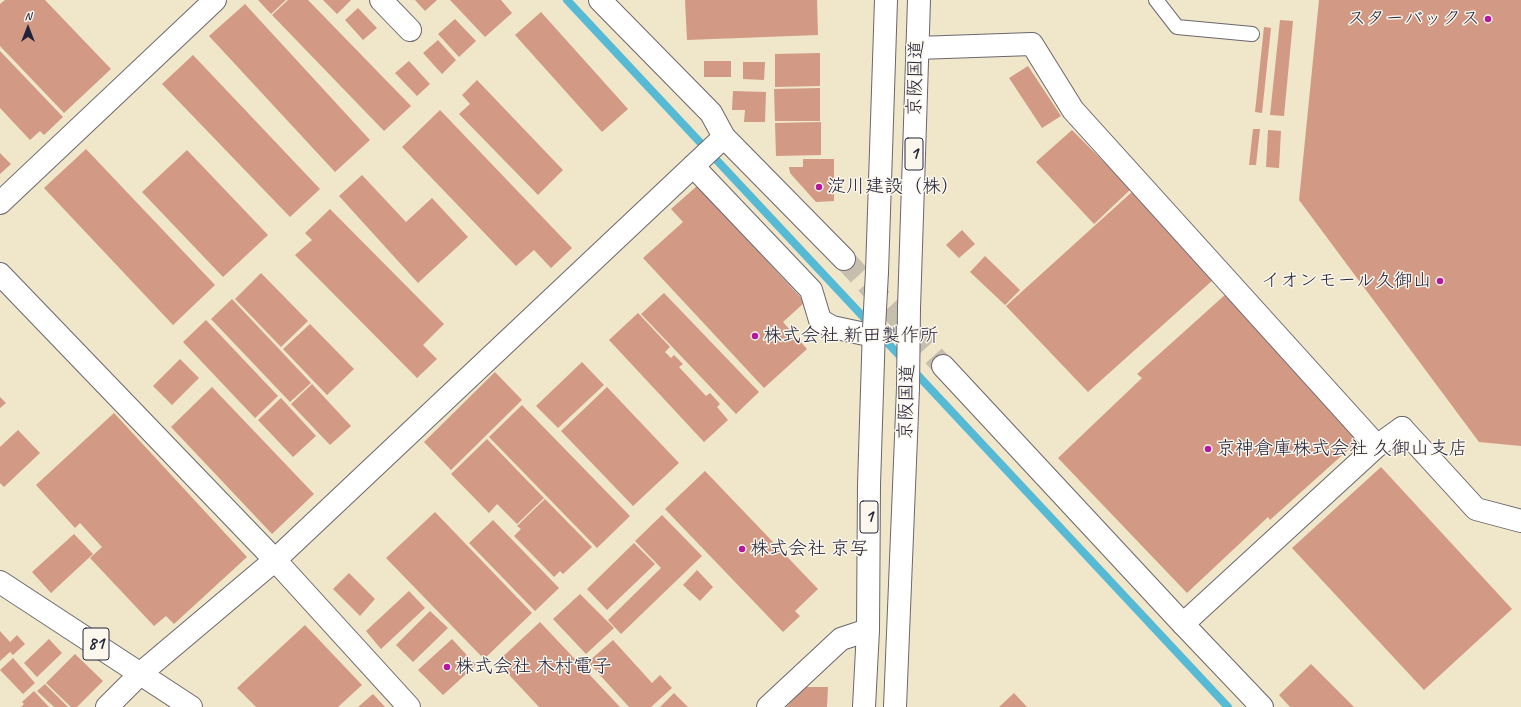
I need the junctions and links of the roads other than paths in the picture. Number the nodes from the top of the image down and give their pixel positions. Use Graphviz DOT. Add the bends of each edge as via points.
graph roads {
  1 [pos="215,0"];
  2 [pos="382,0"];
  3 [pos="600,0"];
  4 [pos="886,0"];
  5 [pos="919,0"];
  6 [pos="1156,0"];
  7 [pos="410,30"];
  8 [pos="1252,34"];
  9 [pos="917,48"];
  10 [pos="724,137"];
  11 [pos="692,166"];
  12 [pos="0,203"];
  13 [pos="844,259"];
  14 [pos="0,274"];
  15 [pos="874,332"];
  16 [pos="943,366"];
  17 [pos="1377,446"];
  18 [pos="1521,521"];
  19 [pos="275,560"];
  20 [pos="0,582"];
  21 [pos="1183,624"];
  22 [pos="868,630"];
  23 [pos="141,673"];
  24 [pos="107,707"];
  25 [pos="191,707"];
  26 [pos="409,707"];
  27 [pos="768,707"];
  28 [pos="864,707"];
  29 [pos="895,707"];
  30 [pos="1262,707"];
  1 -- 12 [label="main road"];
  2 -- 7 [label="main road"];
  3 -- 10 [label="main road" via="711,113"];
  4 -- 15 [label="main road, 京阪国道 / 1, bridge"];
  5 -- 9 [label="main road, 京阪国道 / 1"];
  6 -- 8 [label="lane" via="1177,27"];
  9 -- 17 [label="main road" via="1032,44 1073,110"];
  9 -- 29 [label="main road, 京阪国道 / 1, bridge" via="908,388"];
  10 -- 11 [label="main road"];
  10 -- 13 [label="main road"];
  11 -- 15 [label="main road" via="811,290 820,320 832,327"];
  11 -- 19 [label="main road"];
  14 -- 19 [label="main road"];
  15 -- 22 [label="main road, 京阪国道 / 1"];
  16 -- 21 [label="main road"];
  17 -- 18 [label="main road" via="1402,428 1476,510"];
  17 -- 21 [label="main road"];
  19 -- 23 [label="main road"];
  19 -- 26 [label="main road"];
  20 -- 23 [label="main road, 81"];
  21 -- 30 [label="main road"];
  22 -- 27 [label="main road" via="841,639"];
  22 -- 28 [label="main road, 京阪国道 / 1"];
  23 -- 24 [label="main road"];
  23 -- 25 [label="main road, 81"];
}
